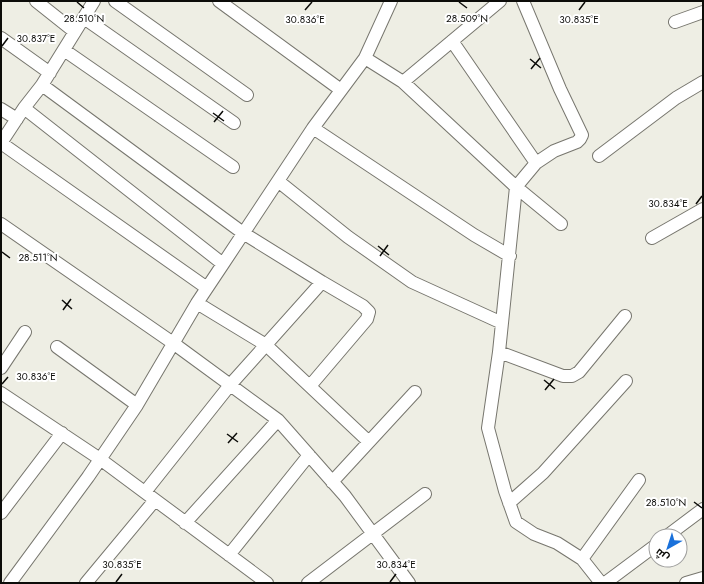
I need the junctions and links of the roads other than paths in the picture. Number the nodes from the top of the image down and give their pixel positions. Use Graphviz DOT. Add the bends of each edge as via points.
graph roads {
  1 [pos="36,1"];
  2 [pos="94,1"];
  3 [pos="116,1"];
  4 [pos="219,1"];
  5 [pos="391,1"];
  6 [pos="500,1"];
  7 [pos="522,1"];
  8 [pos="703,12"];
  9 [pos="84,18"];
  10 [pos="676,22"];
  11 [pos="75,32"];
  12 [pos="1,38"];
  13 [pos="452,41"];
  14 [pos="64,50"];
  15 [pos="365,58"];
  16 [pos="50,73"];
  17 [pos="404,82"];
  18 [pos="703,82"];
  19 [pos="42,85"];
  20 [pos="341,90"];
  21 [pos="247,95"];
  22 [pos="1,108"];
  23 [pos="24,108"];
  24 [pos="17,119"];
  25 [pos="234,123"];
  26 [pos="313,128"];
  27 [pos="1,143"];
  28 [pos="599,156"];
  29 [pos="536,163"];
  30 [pos="233,167"];
  31 [pos="278,181"];
  32 [pos="516,187"];
  33 [pos="703,209"];
  34 [pos="1,224"];
  35 [pos="561,224"];
  36 [pos="244,233"];
  37 [pos="652,238"];
  38 [pos="510,256"];
  39 [pos="223,264"];
  40 [pos="322,282"];
  41 [pos="207,288"];
  42 [pos="197,303"];
  43 [pos="626,316"];
  44 [pos="502,323"];
  45 [pos="25,332"];
  46 [pos="173,343"];
  47 [pos="266,345"];
  48 [pos="58,347"];
  49 [pos="499,352"];
  50 [pos="1,368"];
  51 [pos="626,382"];
  52 [pos="230,385"];
  53 [pos="310,386"];
  54 [pos="414,392"];
  55 [pos="1,393"];
  56 [pos="137,405"];
  57 [pos="278,420"];
  58 [pos="62,433"];
  59 [pos="369,442"];
  60 [pos="309,455"];
  61 [pos="100,459"];
  62 [pos="639,480"];
  63 [pos="332,482"];
  64 [pos="145,492"];
  65 [pos="425,494"];
  66 [pos="154,500"];
  67 [pos="509,503"];
  68 [pos="703,509"];
  69 [pos="1,513"];
  70 [pos="185,523"];
  71 [pos="678,528"];
  72 [pos="372,534"];
  73 [pos="648,551"];
  74 [pos="229,555"];
  75 [pos="582,559"];
  76 [pos="703,578"];
  77 [pos="10,583"];
  78 [pos="86,583"];
  79 [pos="267,583"];
  80 [pos="308,583"];
  81 [pos="409,583"];
  82 [pos="602,583"];
  83 [pos="605,583"];
  84 [pos="686,583"];
  1 -- 11 [label="street"];
  2 -- 9 [label="street"];
  3 -- 21 [label="street"];
  4 -- 20 [label="street"];
  5 -- 15 [label="street"];
  6 -- 13 [label="street"];
  7 -- 29 [label="street" via="582,135 577,142 554,151"];
  8 -- 10 [label="street"];
  9 -- 11 [label="street"];
  9 -- 25 [label="street"];
  11 -- 14 [label="street"];
  12 -- 16 [label="street"];
  13 -- 17 [label="street"];
  13 -- 29 [label="street"];
  14 -- 16 [label="street"];
  14 -- 30 [label="street"];
  15 -- 17 [label="street"];
  15 -- 20 [label="street"];
  16 -- 19 [label="street"];
  17 -- 32 [label="street"];
  18 -- 28 [label="street" via="676,98"];
  19 -- 23 [label="street"];
  19 -- 36 [label="street"];
  20 -- 26 [label="street"];
  22 -- 24 [label="street"];
  23 -- 24 [label="street"];
  23 -- 39 [label="street"];
  24 -- 27 [label="street"];
  26 -- 31 [label="street"];
  26 -- 38 [label="street" via="467,231"];
  27 -- 41 [label="street"];
  29 -- 32 [label="street"];
  31 -- 36 [label="street"];
  31 -- 44 [label="street" via="348,237 412,282"];
  32 -- 35 [label="street"];
  32 -- 38 [label="street"];
  33 -- 37 [label="street"];
  34 -- 46 [label="street"];
  36 -- 39 [label="street"];
  36 -- 40 [label="street"];
  38 -- 44 [label="street"];
  39 -- 41 [label="street"];
  40 -- 47 [label="street"];
  40 -- 53 [label="street" via="370,312 367,319"];
  41 -- 42 [label="street"];
  42 -- 46 [label="street"];
  42 -- 47 [label="street"];
  43 -- 49 [label="street" via="579,372 572,376 563,376"];
  44 -- 49 [label="street"];
  45 -- 50 [label="street"];
  46 -- 52 [label="street"];
  46 -- 56 [label="street"];
  47 -- 52 [label="street"];
  47 -- 53 [label="street"];
  48 -- 56 [label="street"];
  49 -- 67 [label="street" via="488,428"];
  51 -- 67 [label="street" via="543,473"];
  52 -- 57 [label="street"];
  52 -- 64 [label="street"];
  53 -- 59 [label="street"];
  54 -- 59 [label="street"];
  55 -- 58 [label="street"];
  56 -- 61 [label="street"];
  57 -- 60 [label="street"];
  57 -- 70 [label="street"];
  58 -- 61 [label="street"];
  58 -- 69 [label="street"];
  59 -- 63 [label="street"];
  60 -- 63 [label="street"];
  60 -- 74 [label="street"];
  61 -- 64 [label="street"];
  61 -- 77 [label="street"];
  62 -- 75 [label="street"];
  63 -- 72 [label="street"];
  64 -- 66 [label="street"];
  65 -- 72 [label="street"];
  66 -- 70 [label="street"];
  66 -- 78 [label="street"];
  67 -- 75 [label="street" via="516,522"];
  68 -- 71 [label="street"];
  70 -- 74 [label="street"];
  72 -- 80 [label="street"];
  72 -- 81 [label="street"];
  73 -- 83 [label="street"];
  74 -- 79 [label="street"];
  75 -- 82 [label="street"];
  76 -- 84 [label="street"];
}
